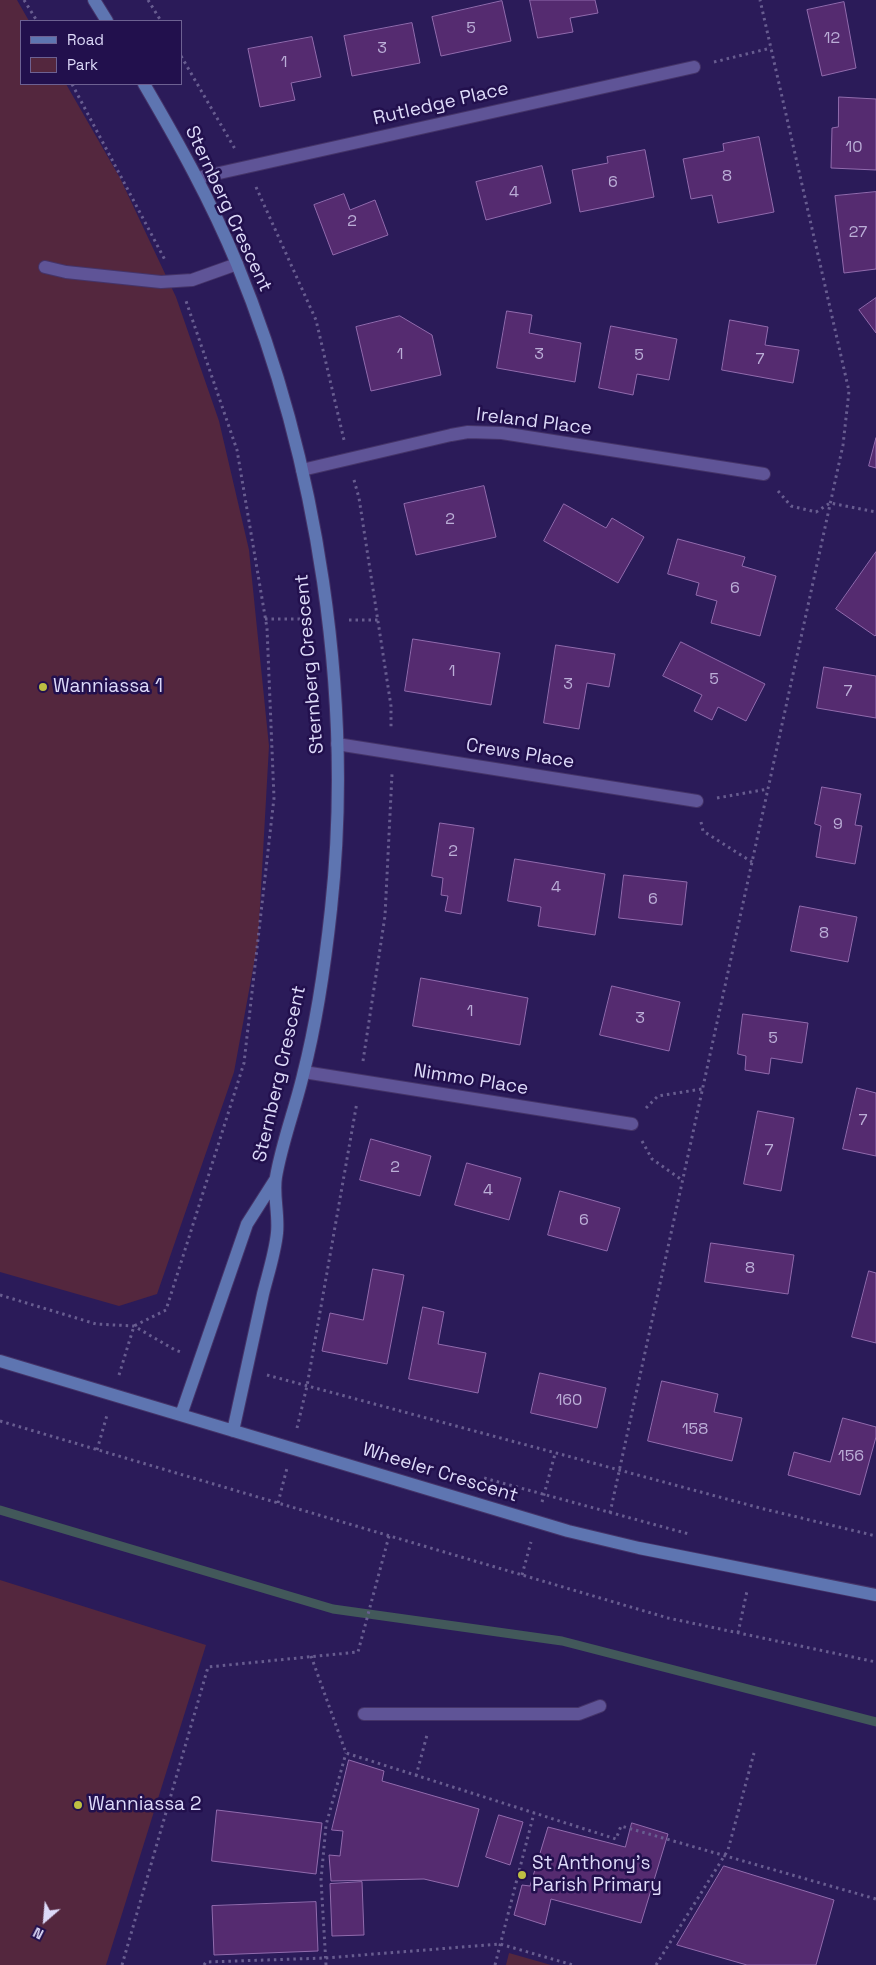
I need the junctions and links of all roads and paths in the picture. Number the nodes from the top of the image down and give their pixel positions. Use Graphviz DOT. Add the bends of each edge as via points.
graph roads {
  1 [pos="24,0"];
  2 [pos="94,0"];
  3 [pos="148,0"];
  4 [pos="760,0"];
  5 [pos="36,20"];
  6 [pos="106,20"];
  7 [pos="160,20"];
  8 [pos="771,48"];
  9 [pos="694,67"];
  10 [pos="73,85"];
  11 [pos="145,85"];
  12 [pos="197,178"];
  13 [pos="237,264"];
  14 [pos="45,267"];
  15 [pos="176,281"];
  16 [pos="302,470"];
  17 [pos="764,474"];
  18 [pos="830,503"];
  19 [pos="876,512"];
  20 [pos="337,744"];
  21 [pos="768,789"];
  22 [pos="697,801"];
  23 [pos="752,862"];
  24 [pos="304,1072"];
  25 [pos="702,1089"];
  26 [pos="632,1124"];
  27 [pos="275,1180"];
  28 [pos="682,1180"];
  29 [pos="0,1296"];
  30 [pos="134,1326"];
  31 [pos="175,1350"];
  32 [pos="0,1361"];
  33 [pos="307,1386"];
  34 [pos="181,1415"];
  35 [pos="0,1421"];
  36 [pos="233,1431"];
  37 [pos="619,1471"];
  38 [pos="477,1504"];
  39 [pos="389,1536"];
  40 [pos="876,1536"];
  41 [pos="876,1595"];
  42 [pos="311,1656"];
  43 [pos="876,1662"];
  44 [pos="600,1706"];
  45 [pos="364,1714"];
  46 [pos="433,1714"];
  47 [pos="346,1753"];
  48 [pos="754,1753"];
  49 [pos="416,1776"];
  50 [pos="534,1814"];
  51 [pos="725,1856"];
  52 [pos="876,1899"];
  53 [pos="500,1944"];
  54 [pos="325,1958"];
  55 [pos="122,1965"];
  56 [pos="204,1965"];
  57 [pos="326,1965"];
  58 [pos="495,1965"];
  59 [pos="573,1965"];
  60 [pos="656,1965"];
  1 -- 5 [label="path"];
  2 -- 6 [label="street"];
  3 -- 7 [label="path"];
  4 -- 8 [label="path"];
  8 -- 9 [label="path"];
  8 -- 18 [label="path" via="849,391 843,445"];
  9 -- 12 [label="street, Rutledge Place"];
  10 -- 15 [label="path"];
  11 -- 12 [label="street, Sternberg Crescent"];
  12 -- 13 [label="street, Sternberg Crescent"];
  13 -- 15 [label="street" via="192,280"];
  13 -- 16 [label="street, Sternberg Crescent" via="270,356"];
  14 -- 15 [label="street" via="66,272"];
  15 -- 30 [label="path" via="189,306 237,450 267,628 274,798 244,1063 166,1310"];
  16 -- 17 [label="street, Ireland Place" via="468,432 502,433"];
  16 -- 20 [label="street, Sternberg Crescent" via="327,605"];
  17 -- 18 [label="path" via="791,506 816,512"];
  18 -- 19 [label="path"];
  18 -- 21 [label="path"];
  20 -- 22 [label="street, Crews Place"];
  20 -- 24 [label="street, Sternberg Crescent" via="331,908"];
  21 -- 22 [label="path"];
  21 -- 23 [label="path"];
  22 -- 23 [label="path" via="703,831"];
  23 -- 25 [label="path"];
  24 -- 26 [label="street, Nimmo Place"];
  24 -- 27 [label="street, Sternberg Crescent"];
  25 -- 26 [label="path" via="658,1096"];
  25 -- 28 [label="path"];
  26 -- 28 [label="path" via="652,1159"];
  27 -- 34 [label="street, Sternberg Crescent" via="247,1224"];
  27 -- 36 [label="street, Sternberg Crescent" via="277,1232"];
  28 -- 37 [label="path"];
  29 -- 30 [label="path" via="96,1324"];
  30 -- 31 [label="path"];
  32 -- 34 [label="street, Wheeler Crescent"];
  33 -- 37 [label="path"];
  34 -- 36 [label="street, Wheeler Crescent"];
  35 -- 39 [label="path"];
  36 -- 38 [label="street, Wheeler Crescent"];
  37 -- 38 [label="path" via="610,1513 484,1478"];
  37 -- 40 [label="path"];
  38 -- 41 [label="street, Wheeler Crescent" via="639,1548"];
  39 -- 42 [label="path" via="358,1652"];
  39 -- 43 [label="path" via="668,1618"];
  42 -- 47 [label="path"];
  42 -- 55 [label="path" via="208,1667"];
  44 -- 46 [label="street" via="579,1714"];
  45 -- 46 [label="street"];
  46 -- 49 [label="path"];
  47 -- 49 [label="path"];
  47 -- 54 [label="path" via="326,1825 321,1880"];
  48 -- 51 [label="path"];
  49 -- 50 [label="path"];
  50 -- 51 [label="path" via="616,1839 621,1826"];
  50 -- 53 [label="path"];
  51 -- 52 [label="path"];
  51 -- 60 [label="path"];
  53 -- 54 [label="path"];
  53 -- 58 [label="path"];
  53 -- 59 [label="path"];
  54 -- 56 [label="path" via="206,1962"];
  54 -- 57 [label="path"];
}
